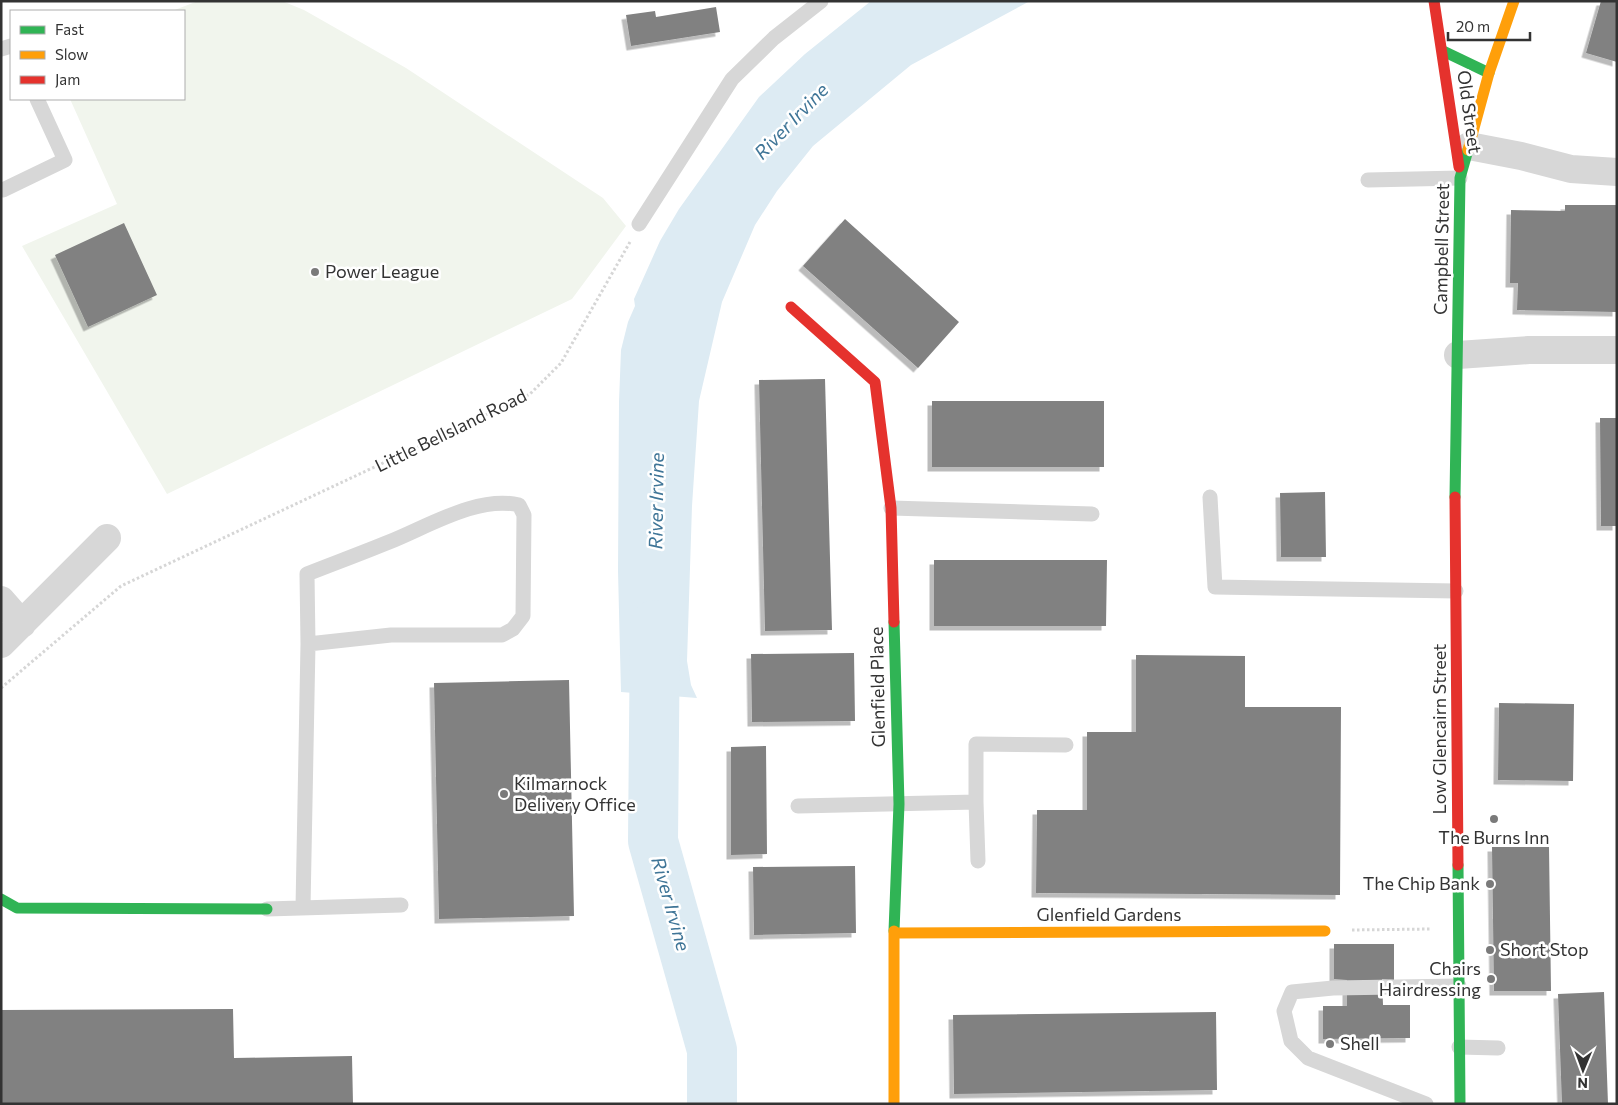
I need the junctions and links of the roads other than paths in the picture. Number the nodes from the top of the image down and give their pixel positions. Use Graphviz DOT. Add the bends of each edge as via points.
graph roads {
  1 [pos="821,1"];
  2 [pos="1434,1"];
  3 [pos="1514,1"];
  4 [pos="1443,51"];
  5 [pos="1489,73"];
  6 [pos="36,100"];
  7 [pos="1469,146"];
  8 [pos="1617,172"];
  9 [pos="1460,178"];
  10 [pos="1368,180"];
  11 [pos="3,190"];
  12 [pos="639,224"];
  13 [pos="792,307"];
  14 [pos="1617,350"];
  15 [pos="1458,355"];
  16 [pos="1210,496"];
  17 [pos="891,508"];
  18 [pos="1092,514"];
  19 [pos="107,538"];
  20 [pos="1456,591"];
  21 [pos="1,600"];
  22 [pos="22,624"];
  23 [pos="1,644"];
  24 [pos="308,644"];
  25 [pos="1066,744"];
  26 [pos="976,802"];
  27 [pos="899,804"];
  28 [pos="798,806"];
  29 [pos="978,861"];
  30 [pos="1,899"];
  31 [pos="401,905"];
  32 [pos="303,908"];
  33 [pos="267,909"];
  34 [pos="1325,931"];
  35 [pos="894,934"];
  36 [pos="1459,986"];
  37 [pos="1459,1047"];
  38 [pos="1498,1048"];
  39 [pos="894,1104"];
  40 [pos="1426,1104"];
  41 [pos="1460,1104"];
  1 -- 12 [label="lane" via="774,38 732,79"];
  2 -- 4 [label="street, Old Street"];
  3 -- 5 [label="street, Campbell Street"];
  4 -- 5 [label="street, Old Street"];
  4 -- 9 [label="street, Old Street"];
  5 -- 7 [label="street, Campbell Street"];
  6 -- 11 [label="lane" via="65,160"];
  7 -- 8 [label="street" via="1571,169"];
  7 -- 9 [label="street, Campbell Street"];
  9 -- 10 [label="lane"];
  9 -- 15 [label="street, Campbell Street"];
  13 -- 17 [label="street, Glenfield Place" via="874,382"];
  14 -- 15 [label="street" via="1529,350"];
  15 -- 20 [label="street, Low Glencairn Street"];
  16 -- 20 [label="lane" via="1215,587"];
  17 -- 18 [label="lane"];
  17 -- 27 [label="street, Glenfield Place"];
  19 -- 22 [label="street"];
  20 -- 36 [label="street, Low Glencairn Street"];
  21 -- 22 [label="street"];
  22 -- 23 [label="street"];
  24 -- 24 [label="lane" via="391,635 502,635 513,629 523,616 524,515 519,505 495,503 459,512 307,574"];
  24 -- 32 [label="lane"];
  25 -- 26 [label="lane" via="976,744"];
  26 -- 27 [label="lane"];
  26 -- 29 [label="lane"];
  27 -- 28 [label="lane"];
  27 -- 35 [label="street, Glenfield Place"];
  30 -- 33 [label="street" via="17,908"];
  31 -- 32 [label="lane"];
  32 -- 33 [label="lane"];
  34 -- 35 [label="street, Glenfield Gardens"];
  35 -- 39 [label="street, Glenfield Place"];
  36 -- 37 [label="street, Low Glencairn Street"];
  36 -- 40 [label="lane" via="1333,988 1292,992 1284,1011 1292,1042 1308,1058"];
  37 -- 38 [label="lane"];
  37 -- 41 [label="street, Low Glencairn Street"];
}
